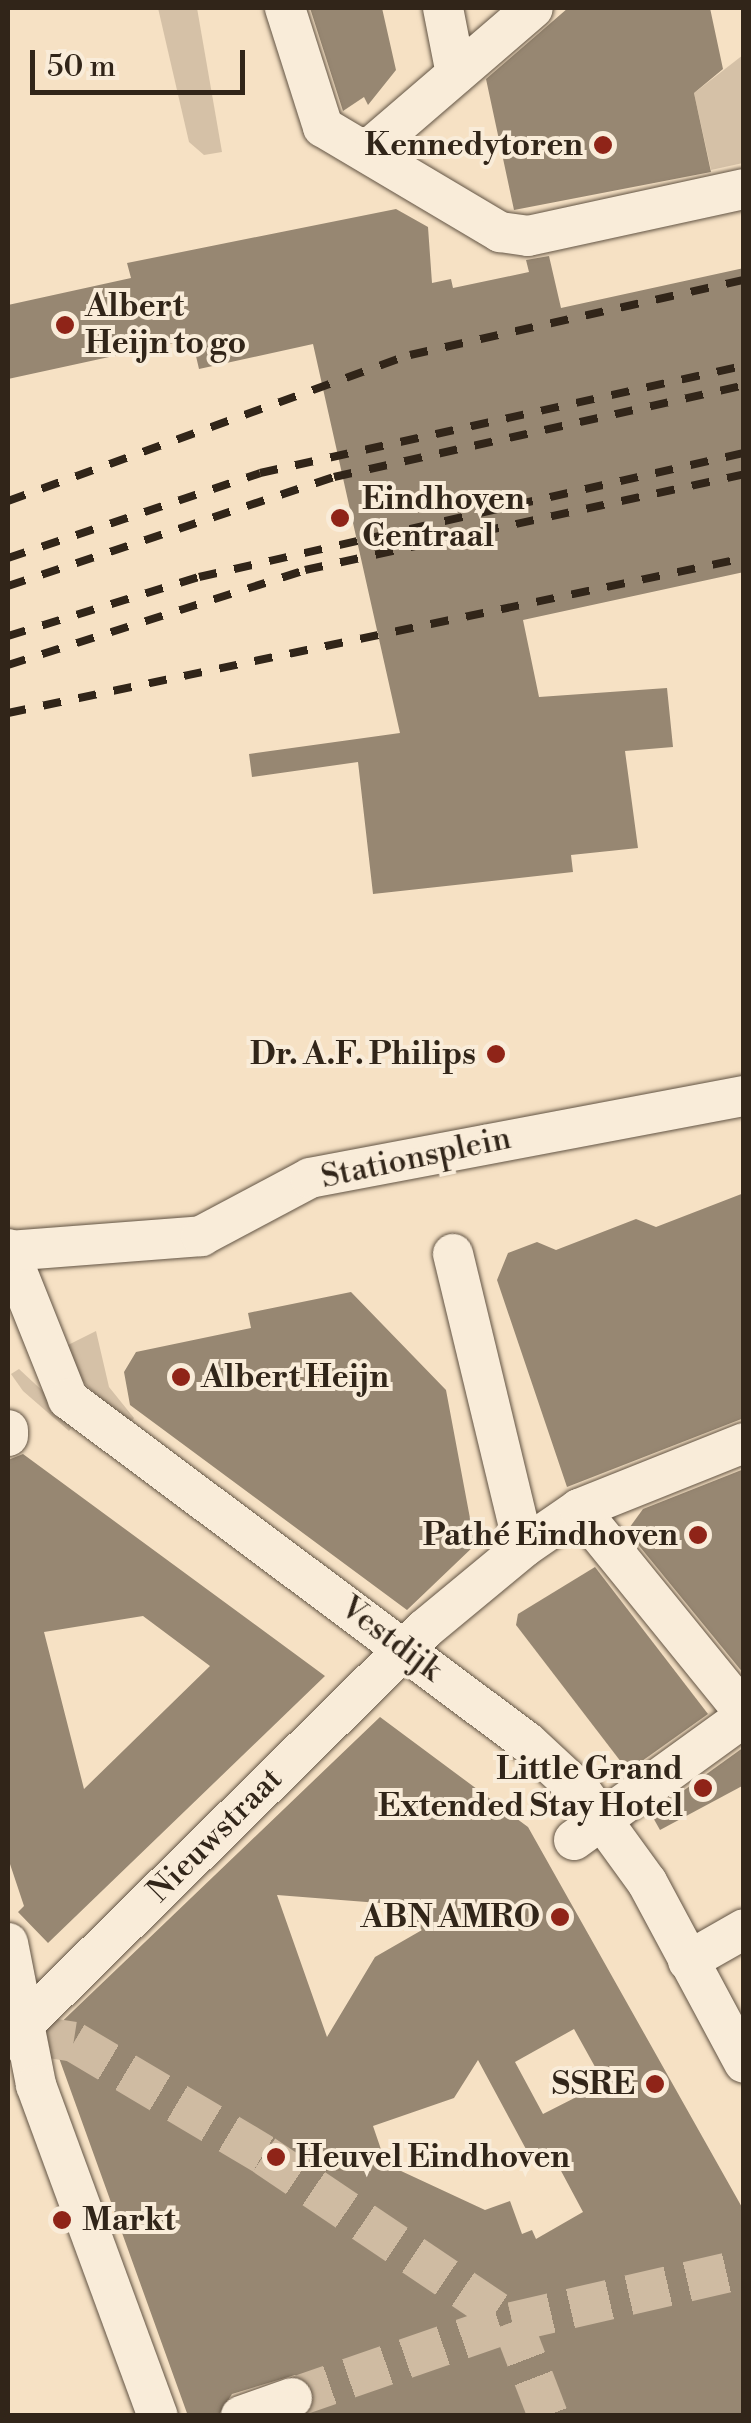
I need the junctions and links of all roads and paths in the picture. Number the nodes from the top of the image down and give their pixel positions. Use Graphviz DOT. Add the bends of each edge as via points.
graph roads {
  1 [pos="285,8"];
  2 [pos="442,8"];
  3 [pos="533,8"];
  4 [pos="456,74"];
  5 [pos="375,144"];
  6 [pos="744,189"];
  7 [pos="729,1097"];
  8 [pos="8,1250"];
  9 [pos="80,1250"];
  10 [pos="453,1254"];
  11 [pos="37,1328"];
  12 [pos="744,1443"];
  13 [pos="579,1509"];
  14 [pos="524,1547"];
  15 [pos="405,1650"];
  16 [pos="744,1714"];
  17 [pos="589,1829"];
  18 [pos="744,1929"];
  19 [pos="8,1943"];
  20 [pos="688,1961"];
  21 [pos="26,2033"];
  22 [pos="744,2063"];
  23 [pos="292,2398"];
  24 [pos="158,2416"];
  25 [pos="241,2416"];
  1 -- 6 [label="street" via="323,127 500,232 528,236"];
  2 -- 4 [label="street"];
  3 -- 4 [label="street"];
  4 -- 5 [label="street"];
  7 -- 9 [label="street, Stationsplein" via="310,1178 201,1236"];
  8 -- 9 [label="street, Stationsplein"];
  8 -- 11 [label="street, Vestdijk"];
  9 -- 11 [label="street" via="56,1273"];
  10 -- 14 [label="street"];
  11 -- 15 [label="street, Vestdijk" via="68,1399"];
  12 -- 13 [label="street, Nieuwstraat"];
  13 -- 14 [label="street, Nieuwstraat"];
  13 -- 16 [label="street"];
  14 -- 15 [label="street, Nieuwstraat"];
  15 -- 17 [label="street, Vestdijk" via="527,1742"];
  15 -- 21 [label="street, Nieuwstraat"];
  16 -- 17 [label="street"];
  17 -- 20 [label="street, Vestdijk"];
  18 -- 20 [label="street"];
  19 -- 21 [label="street"];
  20 -- 22 [label="street, Vestdijk"];
  21 -- 24 [label="street" via="36,2085"];
  23 -- 25 [label="street"];
}
